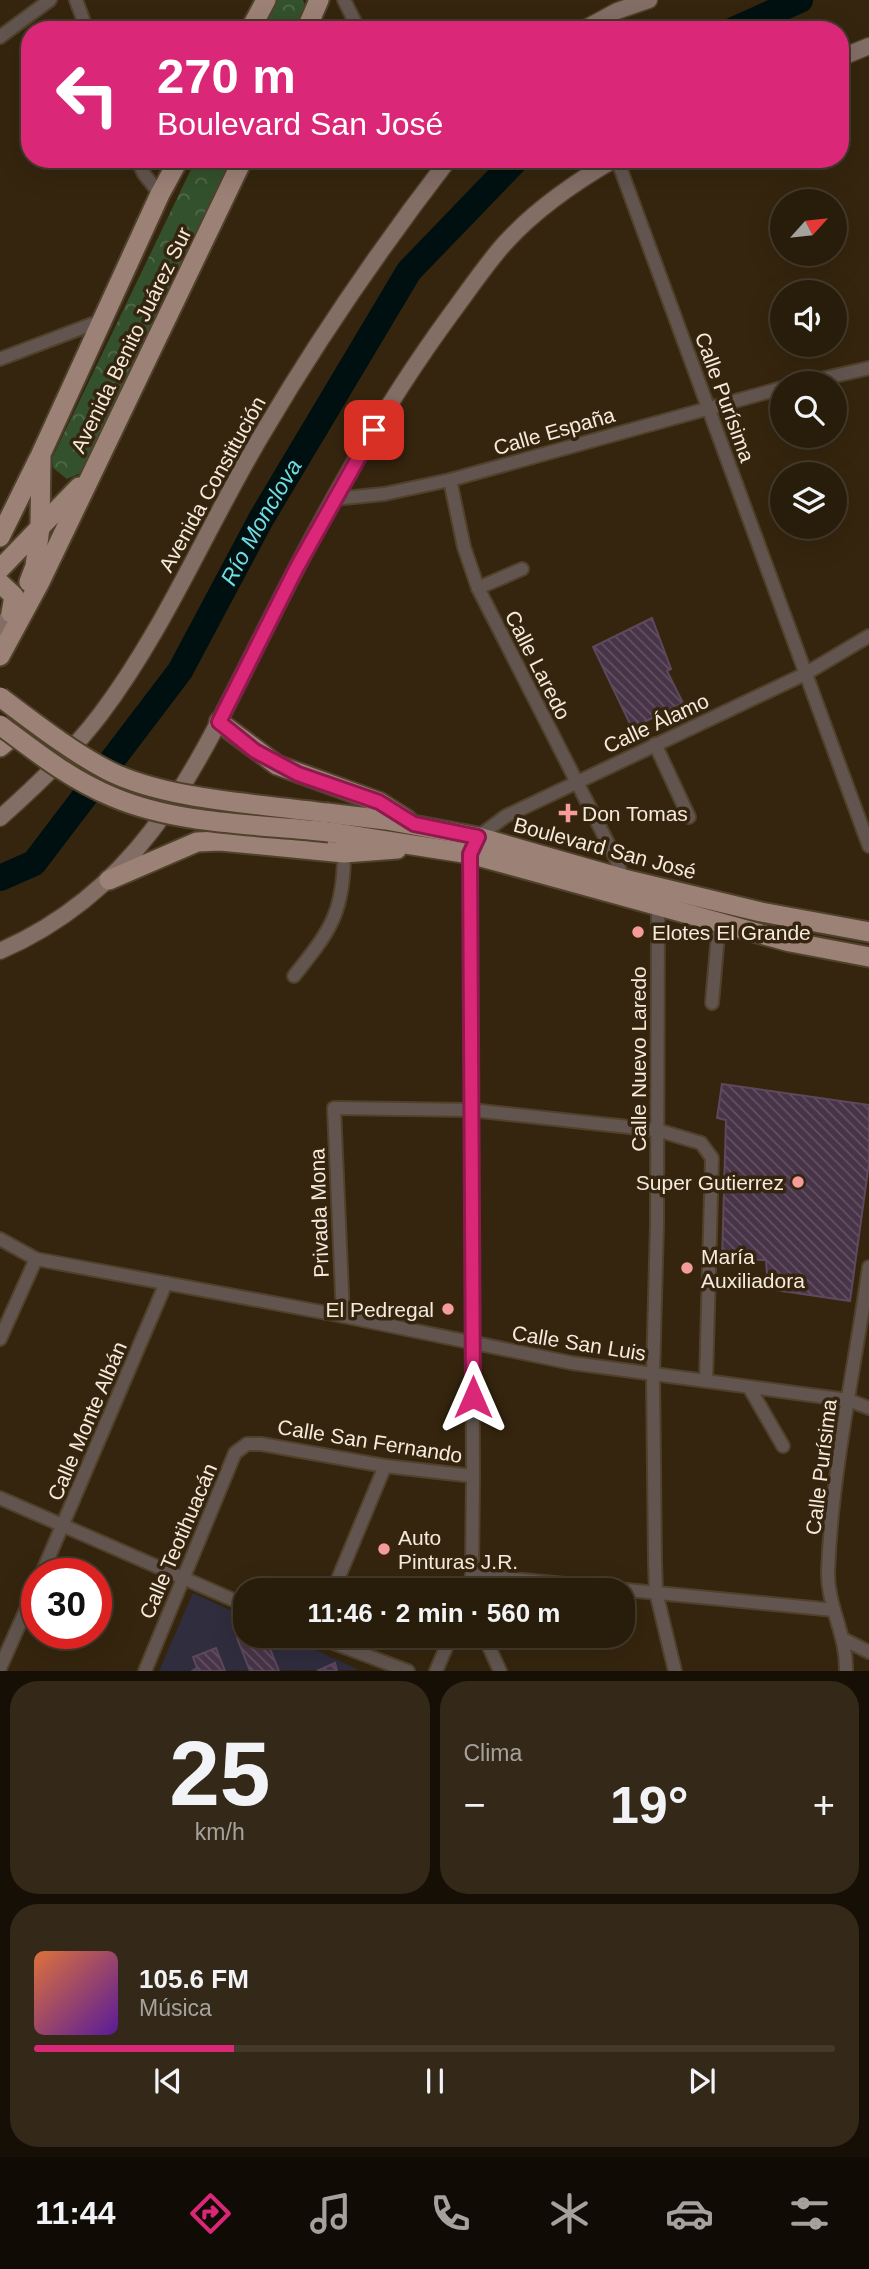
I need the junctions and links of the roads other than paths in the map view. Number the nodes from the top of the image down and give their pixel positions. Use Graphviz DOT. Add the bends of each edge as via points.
graph roads {
  1 [pos="50,0"];
  2 [pos="76,0"];
  3 [pos="267,0"];
  4 [pos="344,0"];
  5 [pos="649,0"];
  6 [pos="319,1"];
  7 [pos="21,21"];
  8 [pos="22,21"];
  9 [pos="84,21"];
  10 [pos="255,21"];
  11 [pos="310,21"];
  12 [pos="354,21"];
  13 [pos="599,21"];
  14 [pos="0,37"];
  15 [pos="869,46"];
  16 [pos="849,54"];
  17 [pos="143,168"];
  18 [pos="174,168"];
  19 [pos="239,168"];
  20 [pos="441,168"];
  21 [pos="602,168"];
  22 [pos="619,168"];
  23 [pos="160,194"];
  24 [pos="104,320"];
  25 [pos="0,359"];
  26 [pos="869,368"];
  27 [pos="847,373"];
  28 [pos="770,391"];
  29 [pos="708,407"];
  30 [pos="42,462"];
  31 [pos="86,479"];
  32 [pos="450,480"];
  33 [pos="333,499"];
  34 [pos="40,528"];
  35 [pos="0,537"];
  36 [pos="0,569"];
  37 [pos="522,569"];
  38 [pos="0,583"];
  39 [pos="478,588"];
  40 [pos="11,613"];
  41 [pos="0,630"];
  42 [pos="869,636"];
  43 [pos="0,656"];
  44 [pos="804,674"];
  45 [pos="0,697"];
  46 [pos="219,722"];
  47 [pos="5,736"];
  48 [pos="655,744"];
  49 [pos="576,781"];
  50 [pos="689,817"];
  51 [pos="0,818"];
  52 [pos="328,822"];
  53 [pos="414,824"];
  54 [pos="418,845"];
  55 [pos="474,846"];
  56 [pos="869,846"];
  57 [pos="344,853"];
  58 [pos="109,880"];
  59 [pos="624,889"];
  60 [pos="658,897"];
  61 [pos="796,920"];
  62 [pos="719,923"];
  63 [pos="869,932"];
  64 [pos="830,950"];
  65 [pos="0,951"];
  66 [pos="869,957"];
  67 [pos="294,976"];
  68 [pos="712,1003"];
  69 [pos="471,1110"];
  70 [pos="657,1130"];
  71 [pos="0,1240"];
  72 [pos="36,1259"];
  73 [pos="869,1267"];
  74 [pos="166,1283"];
  75 [pos="343,1316"];
  76 [pos="0,1339"];
  77 [pos="473,1345"];
  78 [pos="653,1375"];
  79 [pos="706,1381"];
  80 [pos="749,1387"];
  81 [pos="848,1400"];
  82 [pos="869,1408"];
  83 [pos="261,1444"];
  84 [pos="783,1446"];
  85 [pos="385,1466"];
  86 [pos="473,1476"];
  87 [pos="0,1499"];
  88 [pos="63,1525"];
  89 [pos="49,1558"];
  90 [pos="472,1575"];
  91 [pos="184,1578"];
  92 [pos="338,1578"];
  93 [pos="471,1578"];
  94 [pos="656,1592"];
  95 [pos="233,1600"];
  96 [pos="834,1610"];
  97 [pos="21,1621"];
  98 [pos="845,1640"];
  99 [pos="347,1648"];
  100 [pos="446,1648"];
  101 [pos="489,1648"];
  102 [pos="869,1652"];
  103 [pos="0,1668"];
  104 [pos="145,1671"];
  105 [pos="408,1671"];
  106 [pos="436,1671"];
  107 [pos="500,1671"];
  108 [pos="675,1671"];
  109 [pos="846,1671"];
  1 -- 8 [label="street"];
  2 -- 9 [label="street"];
  3 -- 10 [label="main road"];
  4 -- 12 [label="street"];
  5 -- 13 [label="main road"];
  6 -- 11 [label="main road"];
  7 -- 14 [label="street"];
  15 -- 16 [label="main road"];
  17 -- 23 [label="street"];
  18 -- 23 [label="main road, Avenida Benito Juárez Sur"];
  19 -- 31 [label="main road, Avenida Benito Juárez Sur"];
  20 -- 51 [label="main road, Avenida Constitución" via="327,328 100,716"];
  21 -- 33 [label="main road" via="552,200 504,244 424,351"];
  22 -- 29 [label="street, Calle Purísima"];
  23 -- 24 [label="main road, Avenida Benito Juárez Sur"];
  24 -- 25 [label="street"];
  24 -- 30 [label="main road, Avenida Benito Juárez Sur"];
  26 -- 27 [label="street"];
  28 -- 29 [label="street, Calle España"];
  29 -- 32 [label="street, Calle España"];
  29 -- 44 [label="street, Calle Purísima"];
  30 -- 31 [label="main road" via="58,486"];
  30 -- 34 [label="main road, Avenida Benito Juárez Sur"];
  30 -- 35 [label="main road"];
  31 -- 34 [label="main road, Avenida Benito Juárez Sur"];
  31 -- 43 [label="main road"];
  32 -- 33 [label="street, Calle España"];
  32 -- 39 [label="street, Calle Laredo"];
  33 -- 46 [label="main road"];
  34 -- 36 [label="main road, Avenida Benito Juárez Sur"];
  34 -- 40 [label="main road" via="33,573"];
  37 -- 39 [label="street"];
  38 -- 40 [label="main road" via="14,596"];
  39 -- 49 [label="street, Calle Laredo"];
  40 -- 41 [label="main road"];
  42 -- 44 [label="street, Calle Álamo"];
  44 -- 48 [label="street, Calle Álamo"];
  44 -- 56 [label="street, Calle Purísima"];
  45 -- 52 [label="main road, bridge" via="108,771 145,785"];
  46 -- 53 [label="main road" via="277,765 379,802"];
  46 -- 58 [label="main road" via="168,812"];
  47 -- 52 [label="main road, bridge" via="80,780 141,807 185,816"];
  48 -- 49 [label="street, Calle Álamo"];
  48 -- 50 [label="street"];
  49 -- 55 [label="street, Calle Álamo" via="494,823"];
  49 -- 59 [label="street, Calle Laredo"];
  52 -- 53 [label="main road, Boulevard San José"];
  52 -- 54 [label="main road, Boulevard San José"];
  53 -- 55 [label="main road, Boulevard San José"];
  54 -- 55 [label="main road, Boulevard San José"];
  54 -- 57 [label="main road"];
  55 -- 59 [label="main road, Boulevard San José"];
  55 -- 69 [label="street"];
  57 -- 58 [label="main road" via="197,842"];
  57 -- 67 [label="street" via="338,912"];
  58 -- 65 [label="main road" via="56,920"];
  59 -- 60 [label="main road, Boulevard San José"];
  60 -- 61 [label="main road, Boulevard San José"];
  60 -- 62 [label="main road, Boulevard San José"];
  60 -- 70 [label="street, Calle Nuevo Laredo"];
  61 -- 63 [label="main road, Boulevard San José"];
  61 -- 64 [label="main road"];
  62 -- 64 [label="main road, Boulevard San José"];
  62 -- 68 [label="street"];
  63 -- 64 [label="main road"];
  64 -- 66 [label="main road, Boulevard San José"];
  69 -- 70 [label="street"];
  69 -- 75 [label="street, Privada Mona" via="334,1108"];
  69 -- 77 [label="street"];
  70 -- 78 [label="street, Calle Nuevo Laredo"];
  70 -- 79 [label="street" via="701,1143 712,1158"];
  71 -- 72 [label="street, Calle San Luis"];
  72 -- 74 [label="street, Calle San Luis"];
  72 -- 76 [label="street"];
  73 -- 81 [label="street, Calle Purísima"];
  74 -- 75 [label="street, Calle San Luis"];
  74 -- 88 [label="street, Calle Monte Albán"];
  75 -- 77 [label="street, Calle San Luis"];
  77 -- 78 [label="street, Calle San Luis"];
  77 -- 86 [label="street"];
  78 -- 79 [label="street, Calle San Luis"];
  78 -- 94 [label="street, Calle Nuevo Laredo"];
  79 -- 80 [label="street, Calle San Luis"];
  80 -- 81 [label="street, Calle San Luis"];
  80 -- 84 [label="street"];
  81 -- 82 [label="street, Calle San Luis"];
  81 -- 96 [label="street, Calle Purísima" via="828,1573"];
  83 -- 85 [label="street, Calle San Fernando"];
  83 -- 91 [label="street, Calle Teotihuacán" via="247,1444 236,1453"];
  85 -- 86 [label="street, Calle San Fernando"];
  85 -- 92 [label="street"];
  86 -- 90 [label="street"];
  87 -- 88 [label="street"];
  88 -- 89 [label="street, Calle Monte Albán"];
  88 -- 91 [label="street"];
  90 -- 93 [label="street"];
  90 -- 94 [label="street"];
  91 -- 95 [label="street"];
  91 -- 104 [label="street, Calle Teotihuacán"];
  94 -- 96 [label="street"];
  94 -- 108 [label="street, Calle Nuevo Laredo"];
  96 -- 98 [label="street, Calle Purísima"];
  97 -- 103 [label="street"];
  98 -- 102 [label="street"];
  98 -- 109 [label="street, Calle Purísima"];
  99 -- 105 [label="street"];
  100 -- 106 [label="street"];
  101 -- 107 [label="street"];
}
